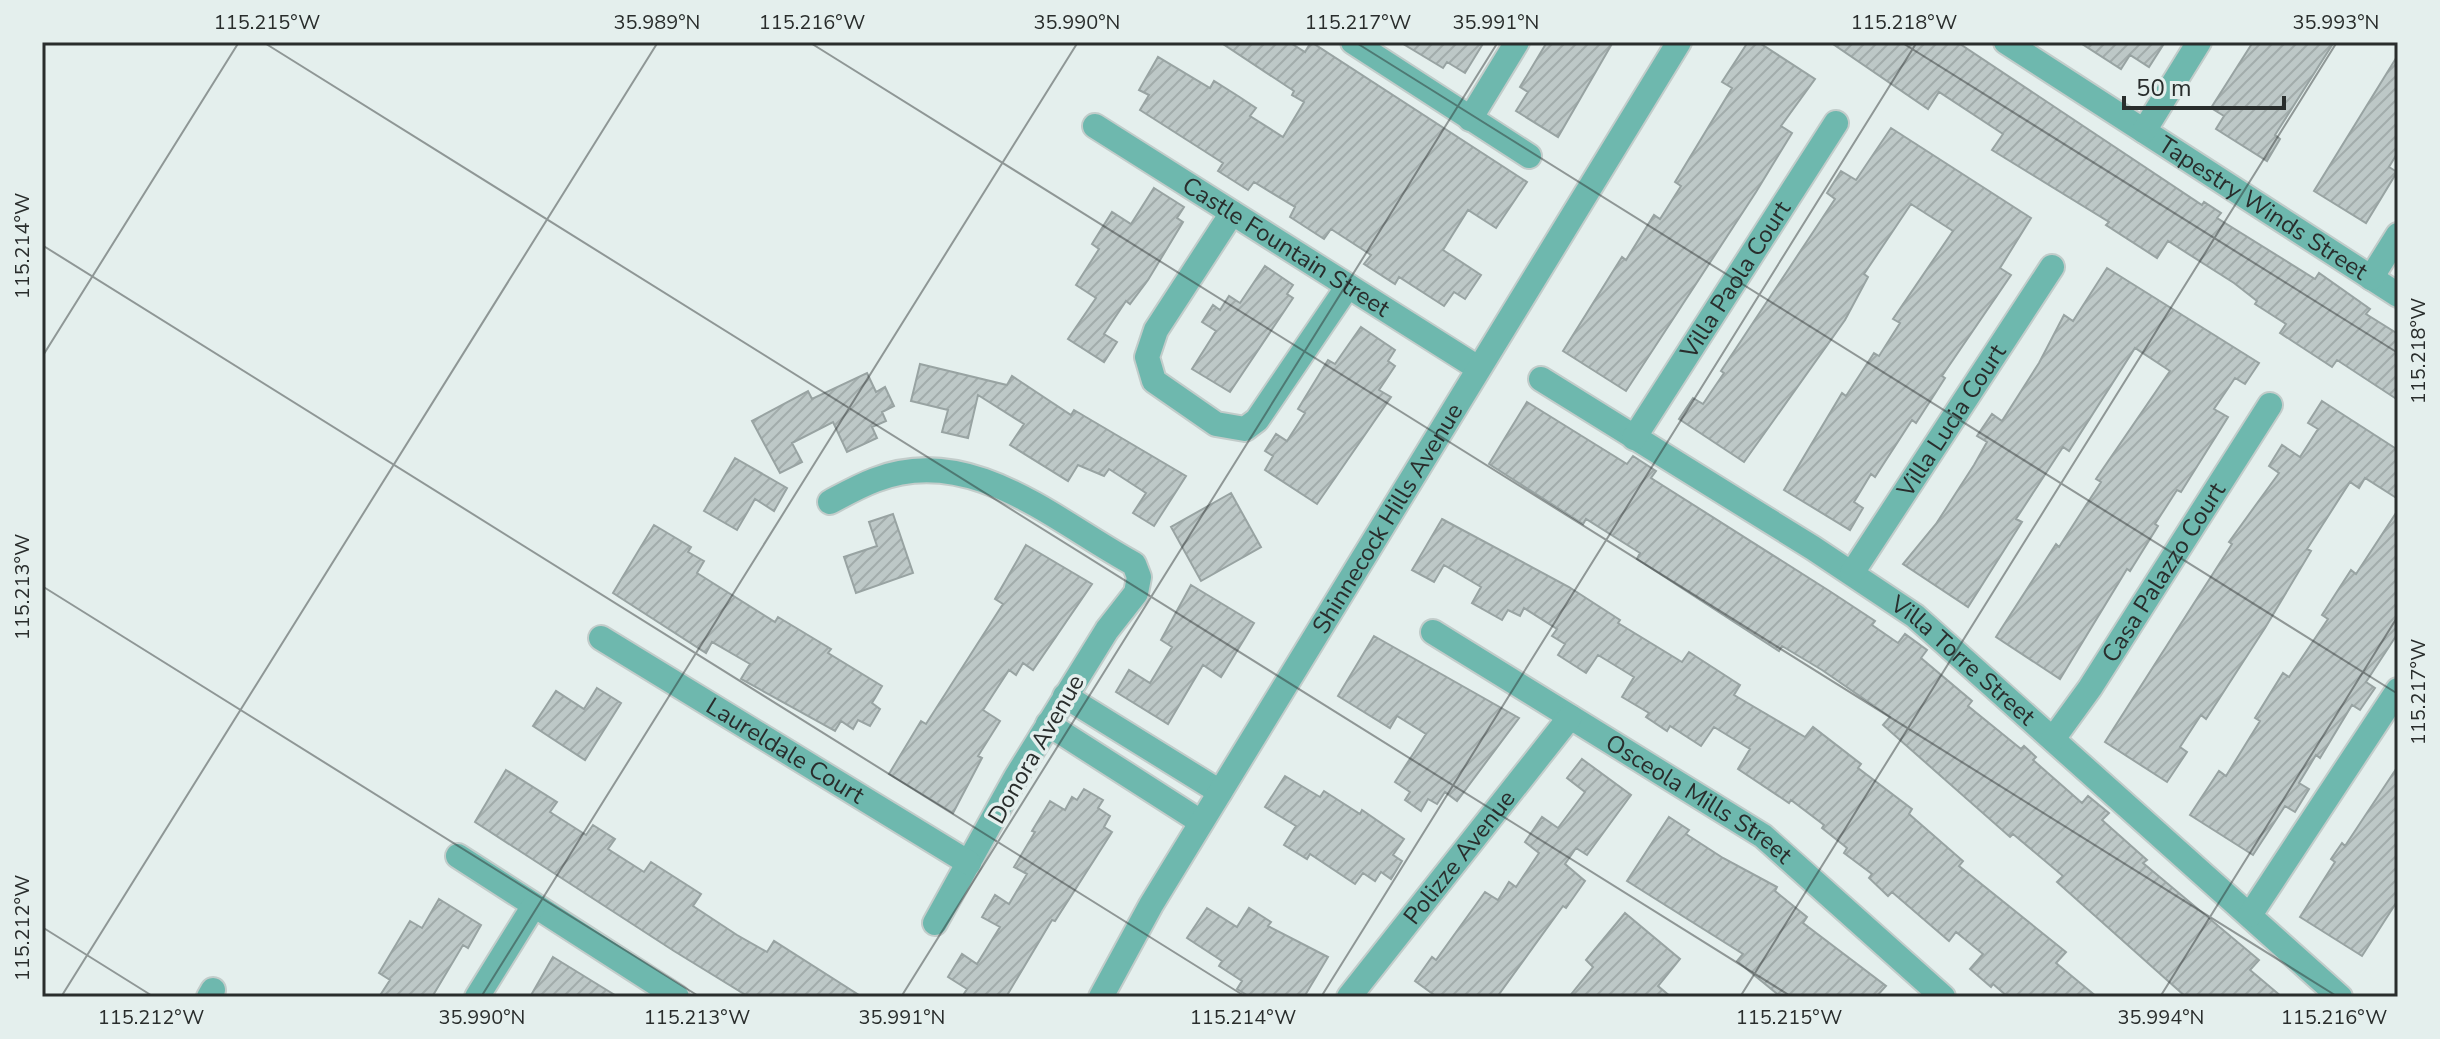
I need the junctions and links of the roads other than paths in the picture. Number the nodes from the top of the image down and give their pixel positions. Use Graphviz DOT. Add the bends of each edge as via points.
graph roads {
  1 [pos="1353,42"];
  2 [pos="1517,42"];
  3 [pos="1679,42"];
  4 [pos="2006,42"];
  5 [pos="2199,42"];
  6 [pos="1470,119"];
  7 [pos="1836,123"];
  8 [pos="1095,126"];
  9 [pos="2144,131"];
  10 [pos="1529,156"];
  11 [pos="1232,213"];
  12 [pos="2398,235"];
  13 [pos="2052,267"];
  14 [pos="2371,278"];
  15 [pos="1348,286"];
  16 [pos="2398,295"];
  17 [pos="1478,368"];
  18 [pos="1541,379"];
  19 [pos="2270,405"];
  20 [pos="1634,438"];
  21 [pos="830,502"];
  22 [pos="1852,573"];
  23 [pos="1433,632"];
  24 [pos="601,638"];
  25 [pos="2398,690"];
  26 [pos="1065,696"];
  27 [pos="1570,717"];
  28 [pos="1048,724"];
  29 [pos="2053,739"];
  30 [pos="1220,792"];
  31 [pos="1201,822"];
  32 [pos="458,856"];
  33 [pos="969,863"];
  34 [pos="533,907"];
  35 [pos="2250,915"];
  36 [pos="935,923"];
  37 [pos="477,997"];
  38 [pos="677,997"];
  39 [pos="1101,997"];
  40 [pos="1349,997"];
  41 [pos="1943,997"];
  42 [pos="2340,997"];
  1 -- 6 [label="street"];
  2 -- 6 [label="street"];
  3 -- 17 [label="street, Shinnecock Hills Avenue"];
  4 -- 9 [label="street, Tapestry Winds Street"];
  5 -- 9 [label="street"];
  6 -- 10 [label="street"];
  7 -- 20 [label="street, Villa Paola Court"];
  8 -- 11 [label="street, Castle Fountain Street"];
  9 -- 14 [label="street, Tapestry Winds Street"];
  11 -- 15 [label="street, Castle Fountain Street"];
  11 -- 15 [label="street" via="1156,330 1147,357 1154,381 1216,424 1245,429 1257,420"];
  12 -- 14 [label="street"];
  13 -- 22 [label="street, Villa Lucia Court"];
  14 -- 16 [label="street, Tapestry Winds Street"];
  15 -- 17 [label="street, Castle Fountain Street"];
  17 -- 30 [label="street, Shinnecock Hills Avenue"];
  18 -- 20 [label="street, Villa Torre Street"];
  19 -- 29 [label="street, Casa Palazzo Court"];
  20 -- 22 [label="street, Villa Torre Street"];
  21 -- 26 [label="street, Donora Avenue" via="885,477 918,472 965,475 1018,494 1134,564 1139,577 1136,593"];
  22 -- 29 [label="street, Villa Torre Street" via="1915,616"];
  23 -- 27 [label="street, Osceola Mills Street"];
  24 -- 33 [label="street, Laureldale Court"];
  25 -- 35 [label="street"];
  26 -- 28 [label="street, Donora Avenue"];
  26 -- 30 [label="street"];
  27 -- 40 [label="street, Polizze Avenue"];
  27 -- 41 [label="street, Osceola Mills Street" via="1763,836"];
  28 -- 31 [label="street"];
  28 -- 33 [label="street, Donora Avenue"];
  29 -- 35 [label="street, Villa Torre Street"];
  30 -- 31 [label="street, Shinnecock Hills Avenue"];
  31 -- 39 [label="street, Shinnecock Hills Avenue"];
  32 -- 34 [label="street"];
  33 -- 36 [label="street, Donora Avenue"];
  34 -- 37 [label="street"];
  34 -- 38 [label="street"];
  35 -- 42 [label="street, Villa Torre Street"];
}
